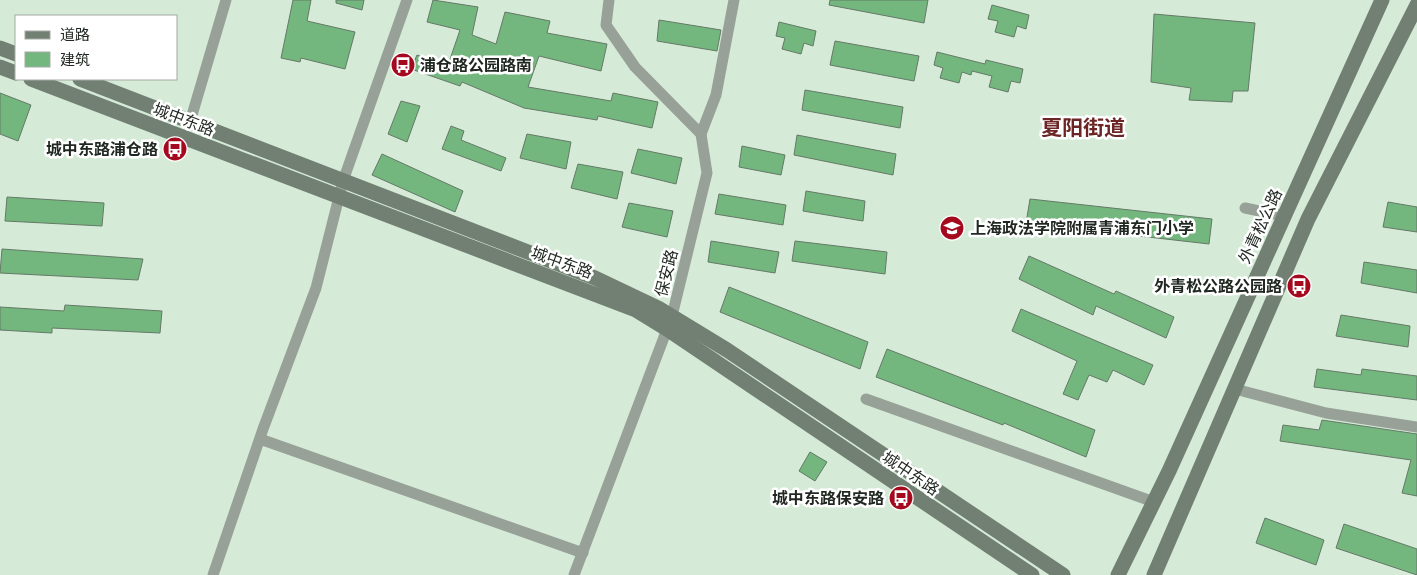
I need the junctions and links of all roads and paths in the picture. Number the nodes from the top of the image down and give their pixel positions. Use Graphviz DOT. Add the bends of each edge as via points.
graph roads {
  1 [pos="226,0"];
  2 [pos="407,0"];
  3 [pos="609,0"];
  4 [pos="734,0"];
  5 [pos="1382,0"];
  6 [pos="1417,5"];
  7 [pos="0,48"];
  8 [pos="15,54"];
  9 [pos="0,67"];
  10 [pos="15,73"];
  11 [pos="34,80"];
  12 [pos="83,80"];
  13 [pos="190,122"];
  14 [pos="701,134"];
  15 [pos="343,181"];
  16 [pos="339,198"];
  17 [pos="1245,208"];
  18 [pos="1284,216"];
  19 [pos="669,322"];
  20 [pos="1235,389"];
  21 [pos="866,399"];
  22 [pos="1417,427"];
  23 [pos="260,439"];
  24 [pos="1154,502"];
  25 [pos="583,552"];
  26 [pos="213,575"];
  27 [pos="574,575"];
  28 [pos="1032,575"];
  29 [pos="1063,575"];
  30 [pos="1118,575"];
  31 [pos="1154,575"];
  1 -- 13 [label="street"];
  2 -- 15 [label="street"];
  3 -- 14 [label="street" via="606,25 634,67"];
  4 -- 14 [label="street" via="716,95"];
  5 -- 18 [label="main road, 外青松公路"];
  6 -- 20 [label="main road" via="1308,219"];
  7 -- 8 [label="main road"];
  9 -- 10 [label="main road"];
  11 -- 16 [label="main road, 城中东路"];
  12 -- 13 [label="main road, 城中东路"];
  13 -- 15 [label="main road, 城中东路"];
  14 -- 19 [label="street, 保安路" via="707,173"];
  15 -- 16 [label="street"];
  15 -- 19 [label="main road, 城中东路" via="595,278"];
  16 -- 19 [label="main road, 城中东路"];
  16 -- 23 [label="street" via="316,288"];
  17 -- 18 [label="street"];
  18 -- 24 [label="main road, 外青松公路"];
  19 -- 25 [label="street, 保安路"];
  19 -- 28 [label="main road, 城中东路"];
  19 -- 29 [label="main road, 城中东路" via="735,356"];
  20 -- 22 [label="street" via="1326,413"];
  20 -- 31 [label="main road"];
  21 -- 24 [label="street"];
  23 -- 25 [label="street"];
  23 -- 26 [label="street"];
  24 -- 30 [label="main road, 外青松公路"];
  25 -- 27 [label="street, 保安路"];
}
